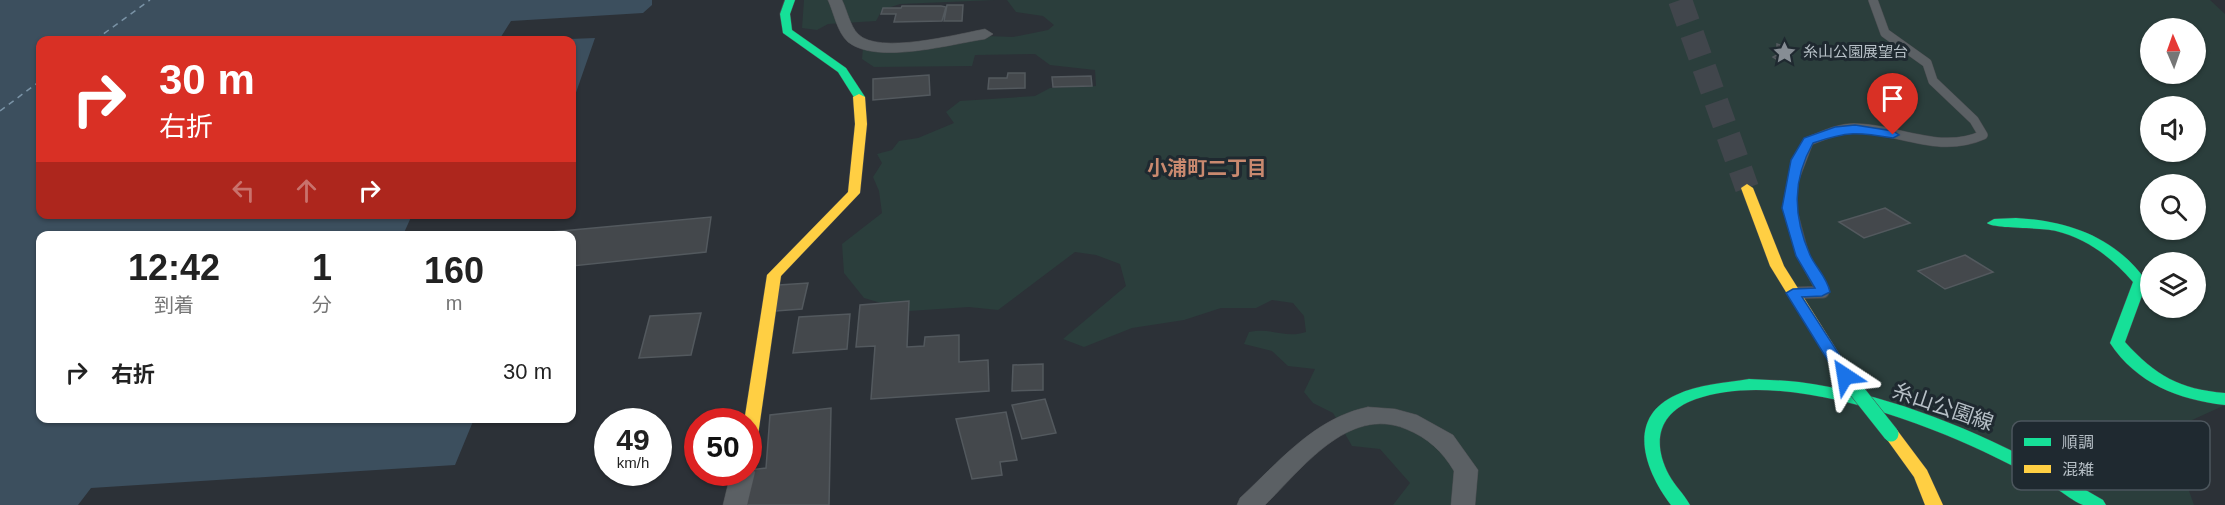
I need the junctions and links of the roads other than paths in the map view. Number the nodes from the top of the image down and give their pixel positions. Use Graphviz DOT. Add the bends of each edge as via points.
graph roads {
  1 [pos="790,0"];
  2 [pos="835,0"];
  3 [pos="1873,0"];
  4 [pos="985,34"];
  5 [pos="1747,188"];
  6 [pos="1994,224"];
  7 [pos="1793,293"];
  8 [pos="2225,399"];
  9 [pos="754,408"];
  10 [pos="2012,456"];
  11 [pos="740,486"];
  12 [pos="2077,490"];
  13 [pos="735,505"];
  14 [pos="1249,505"];
  15 [pos="1463,505"];
  16 [pos="1681,505"];
  17 [pos="1934,505"];
  18 [pos="2097,505"];
  1 -- 9 [label="street" via="785,15 787,31 833,63 855,86 861,104 854,193 774,276"];
  2 -- 4 [label="street" via="852,38 870,46 899,46"];
  3 -- 7 [label="lane" via="1878,25 1888,39 1927,63 1932,80 1980,126 1983,135 1958,142 1855,128 1809,141 1798,160 1789,208 1803,256 1821,282 1822,292"];
  5 -- 7 [label="street, 糸山公園線" via="1777,266"];
  6 -- 8 [label="street" via="2045,224 2109,247 2129,264 2140,282 2117,343 2154,383 2179,393"];
  7 -- 17 [label="street, 糸山公園線, bridge" via="1845,376 1921,474"];
  10 -- 16 [label="street, 糸山公園線" via="1931,422 1815,392 1733,384 1698,390 1673,402 1655,423 1652,445 1659,472"];
  11 -- 13 [label="street"];
  12 -- 18 [label="street, 糸山公園線"];
  14 -- 15 [label="street" via="1344,423 1375,415 1413,421 1446,441 1466,470"];
}
